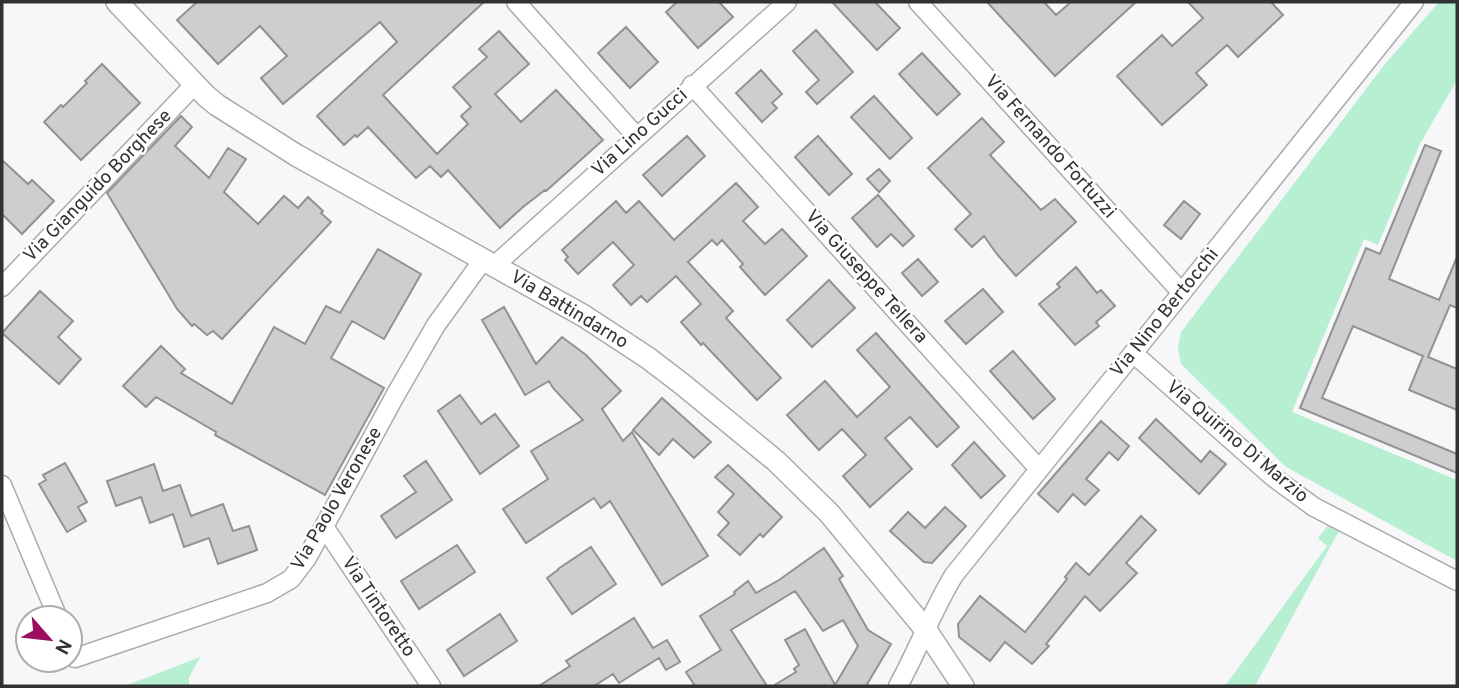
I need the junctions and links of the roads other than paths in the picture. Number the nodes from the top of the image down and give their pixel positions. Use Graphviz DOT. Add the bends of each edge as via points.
graph roads {
  1 [pos="117,2"];
  2 [pos="516,2"];
  3 [pos="787,2"];
  4 [pos="918,2"];
  5 [pos="1413,2"];
  6 [pos="195,84"];
  7 [pos="692,85"];
  8 [pos="636,136"];
  9 [pos="489,263"];
  10 [pos="2,287"];
  11 [pos="1182,293"];
  12 [pos="1133,353"];
  13 [pos="1039,469"];
  14 [pos="2,485"];
  15 [pos="324,528"];
  16 [pos="1457,581"];
  17 [pos="52,604"];
  18 [pos="926,631"];
  19 [pos="84,649"];
  20 [pos="431,686"];
  21 [pos="898,686"];
  22 [pos="963,686"];
  1 -- 6 [label="street, Via Battindarno"];
  2 -- 8 [label="street"];
  3 -- 7 [label="street, Via Lino Gucci"];
  4 -- 11 [label="street, Via Fernando Fortuzzi"];
  5 -- 11 [label="street, Via Nino Bertocchi"];
  6 -- 9 [label="street, Via Battindarno" via="217,105 296,155"];
  6 -- 10 [label="street, Via Gianguido Borghese"];
  7 -- 8 [label="street, Via Lino Gucci"];
  7 -- 13 [label="street, Via Giuseppe Tellera"];
  8 -- 9 [label="street, Via Lino Gucci"];
  9 -- 15 [label="street, Via Paolo Veronese" via="436,325"];
  9 -- 18 [label="street, Via Battindarno" via="584,316 718,412 829,513"];
  11 -- 12 [label="street, Via Nino Bertocchi"];
  12 -- 13 [label="street, Via Nino Bertocchi"];
  12 -- 16 [label="street, Via Quirino Di Marzio" via="1303,499"];
  13 -- 18 [label="street, Via Nino Bertocchi" via="954,575"];
  14 -- 17 [label="street"];
  15 -- 19 [label="street, Via Paolo Veronese" via="300,569 280,587"];
  15 -- 20 [label="street, Via Tintoretto"];
  18 -- 21 [label="street, Via Nino Bertocchi"];
  18 -- 22 [label="street, Via Battindarno"];
}
